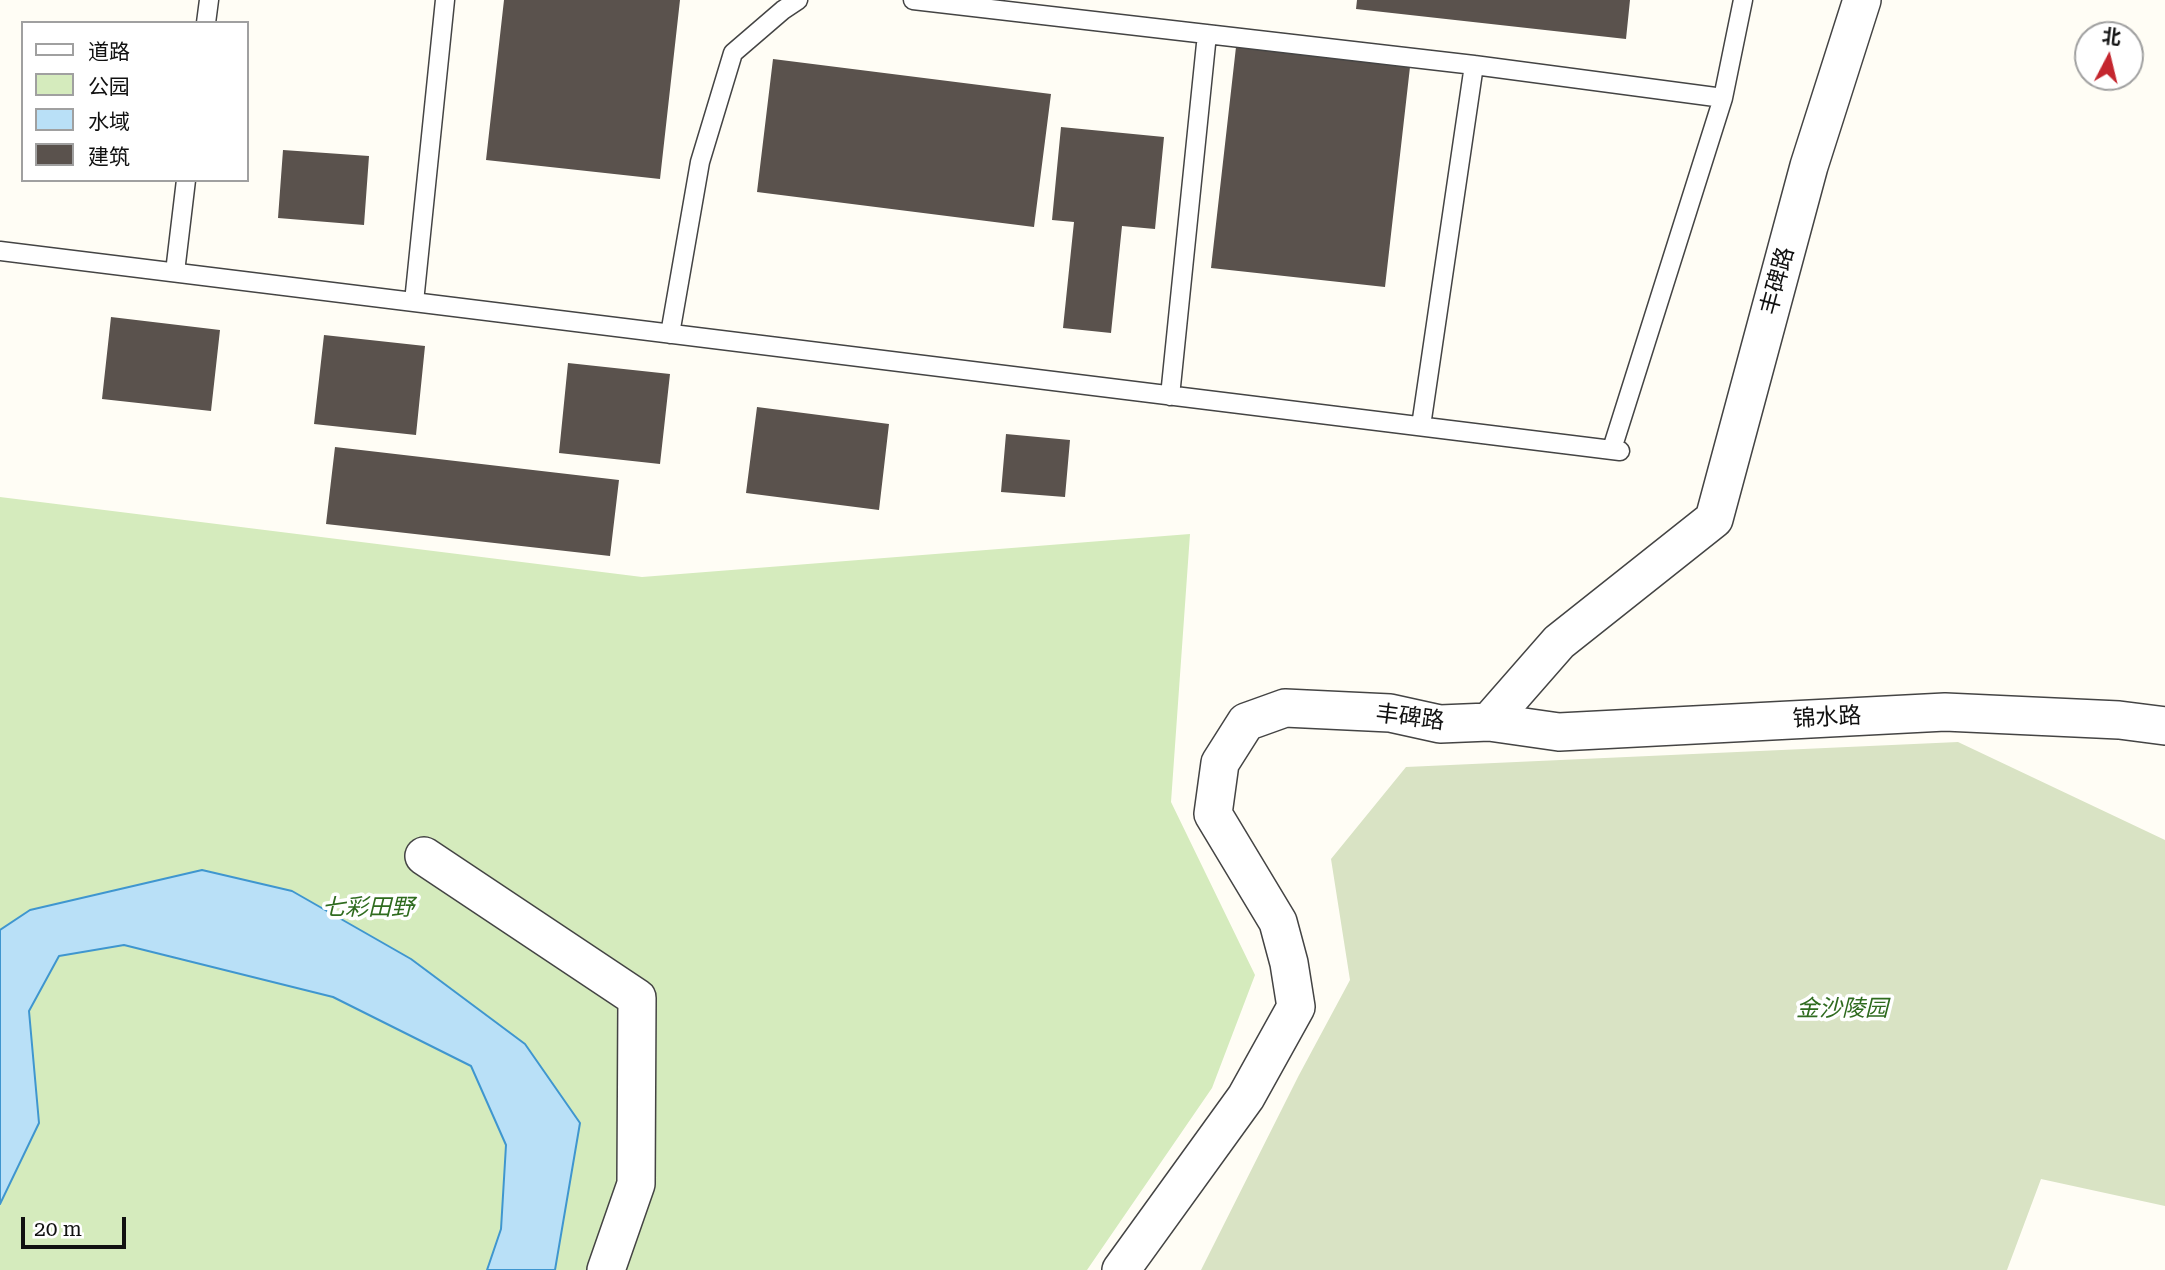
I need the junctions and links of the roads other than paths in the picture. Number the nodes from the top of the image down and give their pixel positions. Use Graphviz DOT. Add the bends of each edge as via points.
graph roads {
  1 [pos="209,0"];
  2 [pos="444,0"];
  3 [pos="798,0"];
  4 [pos="914,0"];
  5 [pos="1743,0"];
  6 [pos="1862,0"];
  7 [pos="206,21"];
  8 [pos="1207,34"];
  9 [pos="1474,65"];
  10 [pos="1723,98"];
  11 [pos="186,182"];
  12 [pos="0,251"];
  13 [pos="175,272"];
  14 [pos="414,302"];
  15 [pos="670,334"];
  16 [pos="1170,396"];
  17 [pos="1421,426"];
  18 [pos="1489,722"];
  19 [pos="2165,726"];
  20 [pos="424,856"];
  21 [pos="606,1270"];
  22 [pos="1121,1270"];
  1 -- 7 [label="lane"];
  2 -- 14 [label="lane"];
  3 -- 15 [label="lane" via="733,53 700,162"];
  4 -- 8 [label="lane"];
  5 -- 10 [label="lane"];
  6 -- 18 [label="street, 丰碑路" via="1809,166 1714,519 1559,642"];
  8 -- 9 [label="lane"];
  8 -- 16 [label="lane"];
  9 -- 10 [label="lane"];
  9 -- 17 [label="lane"];
  10 -- 17 [label="lane" via="1612,449 1619,451"];
  11 -- 13 [label="lane"];
  12 -- 13 [label="lane"];
  13 -- 14 [label="lane"];
  14 -- 15 [label="lane"];
  15 -- 16 [label="lane"];
  16 -- 17 [label="lane"];
  18 -- 19 [label="street, 锦水路" via="1559,732 1945,712"];
  18 -- 22 [label="street, 丰碑路" via="1440,724 1390,713 1285,708 1245,722 1220,763 1213,814 1278,922 1296,1007 1246,1097"];
  20 -- 21 [label="street" via="637,998 636,1184"];
}
